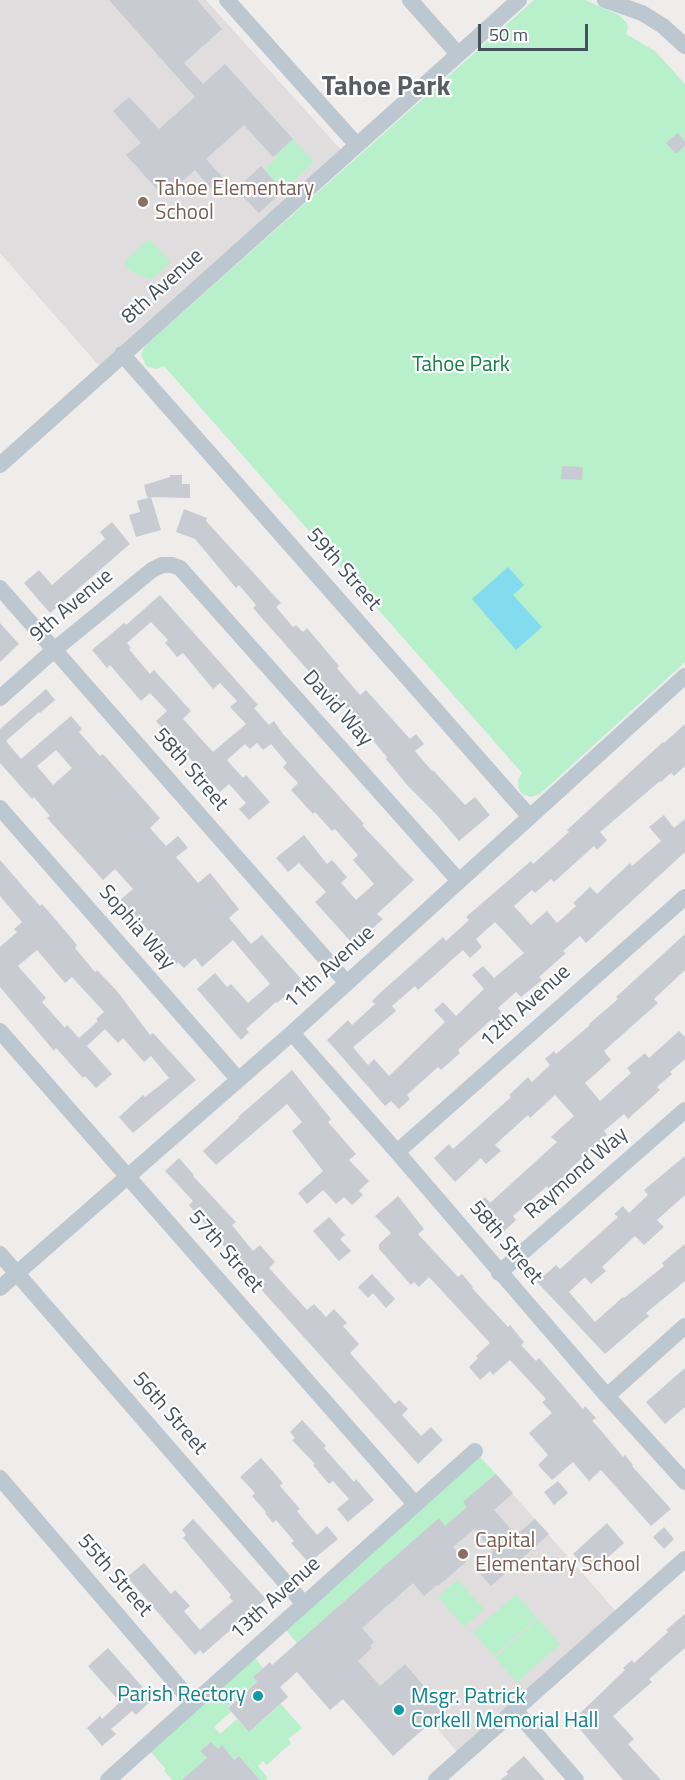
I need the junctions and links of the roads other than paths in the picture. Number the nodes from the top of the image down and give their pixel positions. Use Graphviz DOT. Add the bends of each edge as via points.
graph roads {
  1 [pos="227,0"];
  2 [pos="410,0"];
  3 [pos="519,0"];
  4 [pos="605,0"];
  5 [pos="685,46"];
  6 [pos="458,54"];
  7 [pos="356,144"];
  8 [pos="122,354"];
  9 [pos="0,465"];
  10 [pos="180,568"];
  11 [pos="0,588"];
  12 [pos="54,650"];
  13 [pos="685,676"];
  14 [pos="0,698"];
  15 [pos="0,808"];
  16 [pos="530,816"];
  17 [pos="459,881"];
  18 [pos="685,897"];
  19 [pos="346,982"];
  20 [pos="0,1031"];
  21 [pos="292,1033"];
  22 [pos="238,1078"];
  23 [pos="685,1110"];
  24 [pos="398,1152"];
  25 [pos="129,1176"];
  26 [pos="0,1254"];
  27 [pos="17,1273"];
  28 [pos="500,1273"];
  29 [pos="0,1288"];
  30 [pos="685,1326"];
  31 [pos="607,1396"];
  32 [pos="475,1451"];
  33 [pos="0,1478"];
  34 [pos="685,1482"];
  35 [pos="415,1504"];
  36 [pos="685,1559"];
  37 [pos="304,1604"];
  38 [pos="193,1703"];
  39 [pos="515,1710"];
  40 [pos="108,1780"];
  41 [pos="436,1780"];
  42 [pos="576,1780"];
  1 -- 7 [label="street"];
  2 -- 6 [label="street"];
  3 -- 6 [label="street, 8th Avenue"];
  4 -- 5 [label="street" via="642,13"];
  6 -- 7 [label="street, 8th Avenue"];
  7 -- 8 [label="street, 8th Avenue"];
  8 -- 9 [label="street, 8th Avenue"];
  8 -- 16 [label="street, 59th Street"];
  10 -- 12 [label="street, 9th Avenue" via="162,565 152,570"];
  10 -- 17 [label="street, David Way"];
  11 -- 12 [label="street, 58th Street"];
  12 -- 14 [label="street, 9th Avenue"];
  12 -- 19 [label="street, 58th Street"];
  13 -- 16 [label="street, 11th Avenue"];
  15 -- 22 [label="street, Sophia Way"];
  16 -- 17 [label="street, 11th Avenue"];
  17 -- 19 [label="street, 11th Avenue"];
  18 -- 24 [label="street, 12th Avenue"];
  19 -- 21 [label="street, 11th Avenue"];
  20 -- 25 [label="street, 57th Street"];
  21 -- 22 [label="street, 11th Avenue"];
  21 -- 24 [label="street, 58th Street"];
  22 -- 25 [label="street, 11th Avenue"];
  23 -- 28 [label="street, Raymond Way"];
  24 -- 28 [label="street, 58th Street"];
  25 -- 27 [label="street, 11th Avenue"];
  25 -- 35 [label="street, 57th Street"];
  26 -- 27 [label="street, 56th Street"];
  27 -- 29 [label="street, 11th Avenue"];
  27 -- 37 [label="street, 56th Street"];
  28 -- 31 [label="street, 58th Street"];
  30 -- 31 [label="street"];
  31 -- 34 [label="street, 58th Street"];
  32 -- 35 [label="street, 13th Avenue"];
  33 -- 38 [label="street, 55th Street"];
  35 -- 37 [label="street, 13th Avenue"];
  36 -- 39 [label="street"];
  37 -- 38 [label="street, 13th Avenue"];
  38 -- 40 [label="street, 13th Avenue"];
  39 -- 41 [label="street"];
  39 -- 42 [label="street"];
}
